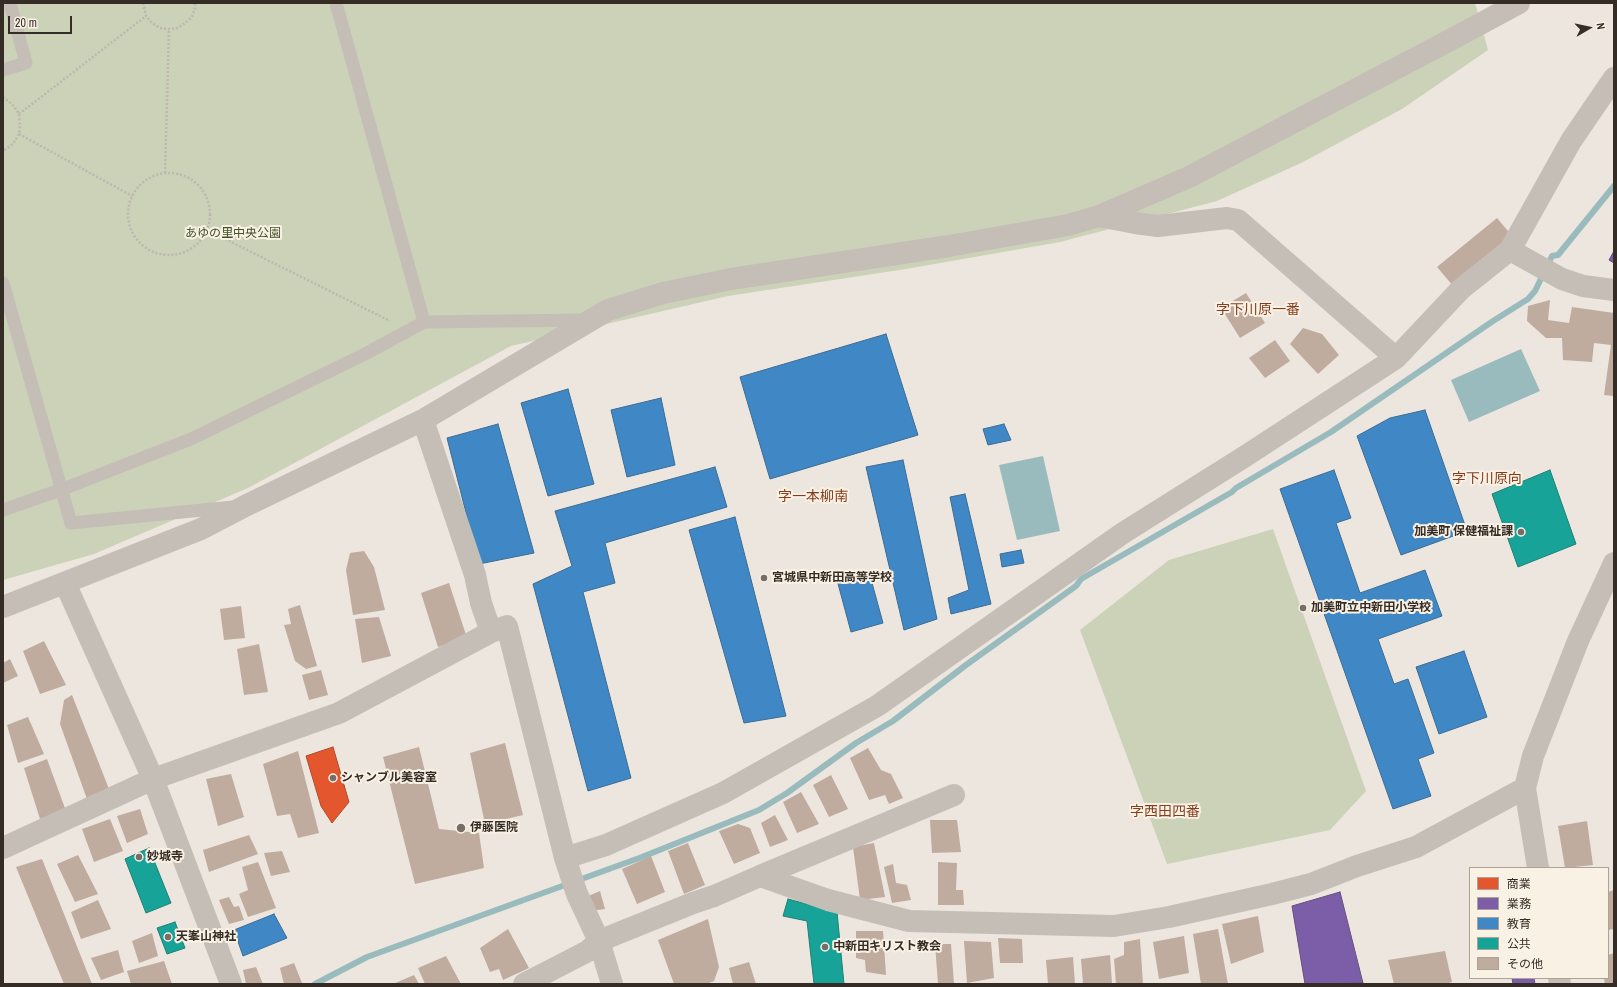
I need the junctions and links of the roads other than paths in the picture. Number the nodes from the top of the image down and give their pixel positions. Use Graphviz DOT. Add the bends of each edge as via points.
graph roads {
  1 [pos="10,3"];
  2 [pos="336,3"];
  3 [pos="1519,3"];
  4 [pos="3,70"];
  5 [pos="1614,78"];
  6 [pos="1099,216"];
  7 [pos="1510,250"];
  8 [pos="3,283"];
  9 [pos="1614,290"];
  10 [pos="591,320"];
  11 [pos="424,322"];
  12 [pos="1396,358"];
  13 [pos="423,420"];
  14 [pos="63,489"];
  15 [pos="247,505"];
  16 [pos="3,510"];
  17 [pos="1613,566"];
  18 [pos="65,583"];
  19 [pos="3,607"];
  20 [pos="491,632"];
  21 [pos="153,779"];
  22 [pos="1525,788"];
  23 [pos="954,795"];
  24 [pos="3,848"];
  25 [pos="566,862"];
  26 [pos="1538,867"];
  27 [pos="760,876"];
  28 [pos="599,941"];
  29 [pos="231,984"];
  30 [pos="524,984"];
  31 [pos="612,984"];
  1 -- 4 [label="lane" via="26,63"];
  2 -- 11 [label="lane"];
  3 -- 6 [label="street" via="1188,177"];
  5 -- 7 [label="street" via="1571,141"];
  6 -- 10 [label="street" via="1068,225 663,293 608,310"];
  6 -- 12 [label="street" via="1158,226 1227,218 1238,220"];
  7 -- 9 [label="street" via="1558,277 1583,286"];
  7 -- 12 [label="street" via="1461,289"];
  8 -- 14 [label="lane"];
  10 -- 11 [label="lane"];
  10 -- 13 [label="street"];
  11 -- 14 [label="lane" via="367,353 191,439"];
  12 -- 25 [label="street" via="1123,533 877,706 723,793"];
  13 -- 15 [label="street"];
  13 -- 20 [label="street"];
  14 -- 15 [label="lane" via="71,523"];
  14 -- 16 [label="lane"];
  15 -- 18 [label="street" via="201,529"];
  17 -- 22 [label="street" via="1578,641 1535,748"];
  18 -- 19 [label="street"];
  18 -- 21 [label="street"];
  20 -- 21 [label="street" via="339,713"];
  20 -- 25 [label="street" via="507,626"];
  21 -- 24 [label="street"];
  21 -- 29 [label="street"];
  22 -- 26 [label="street"];
  22 -- 27 [label="street" via="1416,847 1311,884 1176,915 1114,926 909,921 828,900"];
  23 -- 27 [label="street"];
  25 -- 28 [label="street" via="577,894"];
  27 -- 28 [label="street"];
  28 -- 30 [label="street" via="588,951"];
  28 -- 31 [label="street"];
}
